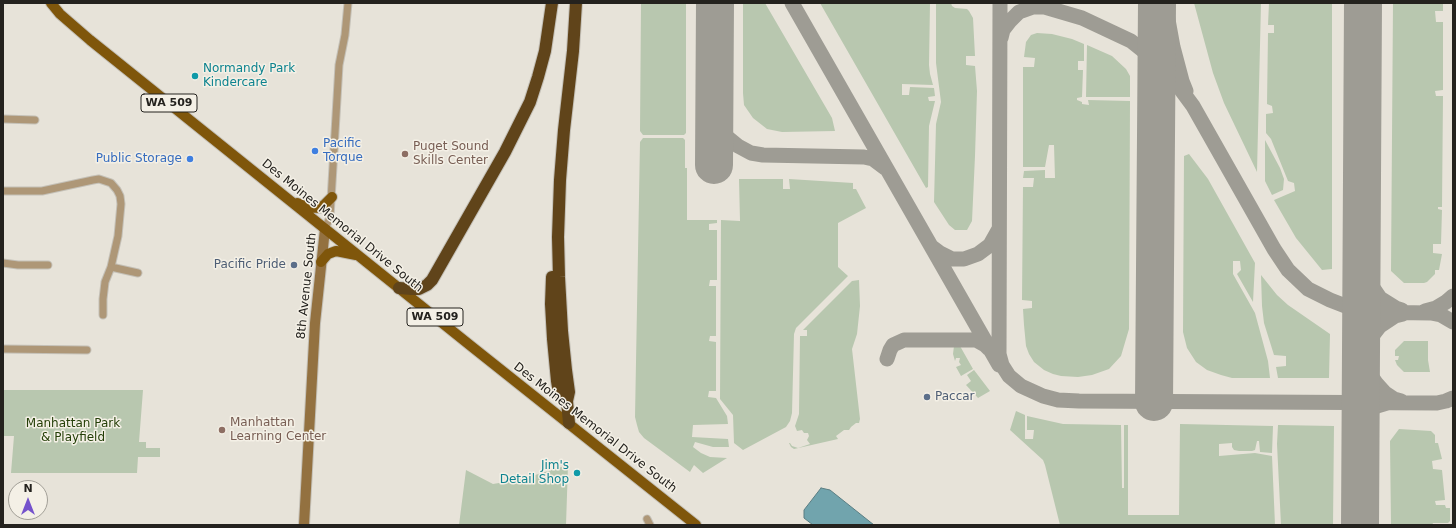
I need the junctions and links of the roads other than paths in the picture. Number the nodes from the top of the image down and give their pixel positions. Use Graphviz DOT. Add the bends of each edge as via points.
graph roads {
  1 [pos="51,3"];
  2 [pos="348,3"];
  3 [pos="552,3"];
  4 [pos="570,3"];
  5 [pos="576,3"];
  6 [pos="3,119"];
  7 [pos="36,120"];
  8 [pos="3,191"];
  9 [pos="332,196"];
  10 [pos="289,201"];
  11 [pos="325,229"];
  12 [pos="362,257"];
  13 [pos="321,262"];
  14 [pos="3,263"];
  15 [pos="48,265"];
  16 [pos="112,266"];
  17 [pos="138,273"];
  18 [pos="399,288"];
  19 [pos="103,315"];
  20 [pos="3,349"];
  21 [pos="87,350"];
  22 [pos="567,401"];
  23 [pos="569,423"];
  24 [pos="692,523"];
  25 [pos="304,525"];
  1 -- 10 [label="main road, Des Moines Memorial Drive South / WA 509" via="90,40"];
  2 -- 9 [label="street, 8th Avenue South" via="339,65"];
  3 -- 18 [label="highway" via="545,51 538,77 530,102 505,152 432,280 420,289"];
  4 -- 22 [label="highway" via="556,142 551,304 557,381 559,393"];
  5 -- 22 [label="highway" via="560,180 559,277 564,353 570,392"];
  6 -- 7 [label="street"];
  8 -- 16 [label="street" via="42,191 93,180 111,183 120,196 121,204"];
  9 -- 10 [label="main road" via="324,205 313,208"];
  9 -- 11 [label="street, 8th Avenue South" via="330,217"];
  10 -- 11 [label="main road, Des Moines Memorial Drive South / WA 509"];
  11 -- 12 [label="main road, Des Moines Memorial Drive South / WA 509"];
  11 -- 13 [label="street, 8th Avenue South"];
  12 -- 13 [label="main road" via="336,251 328,254"];
  12 -- 18 [label="main road, Des Moines Memorial Drive South / WA 509"];
  13 -- 25 [label="street, 8th Avenue South" via="314,337"];
  14 -- 15 [label="street"];
  16 -- 17 [label="street"];
  16 -- 19 [label="street" via="105,282"];
  18 -- 23 [label="main road, Des Moines Memorial Drive South / WA 509"];
  20 -- 21 [label="street"];
  22 -- 23 [label="highway"];
  23 -- 24 [label="main road, Des Moines Memorial Drive South"];
}
